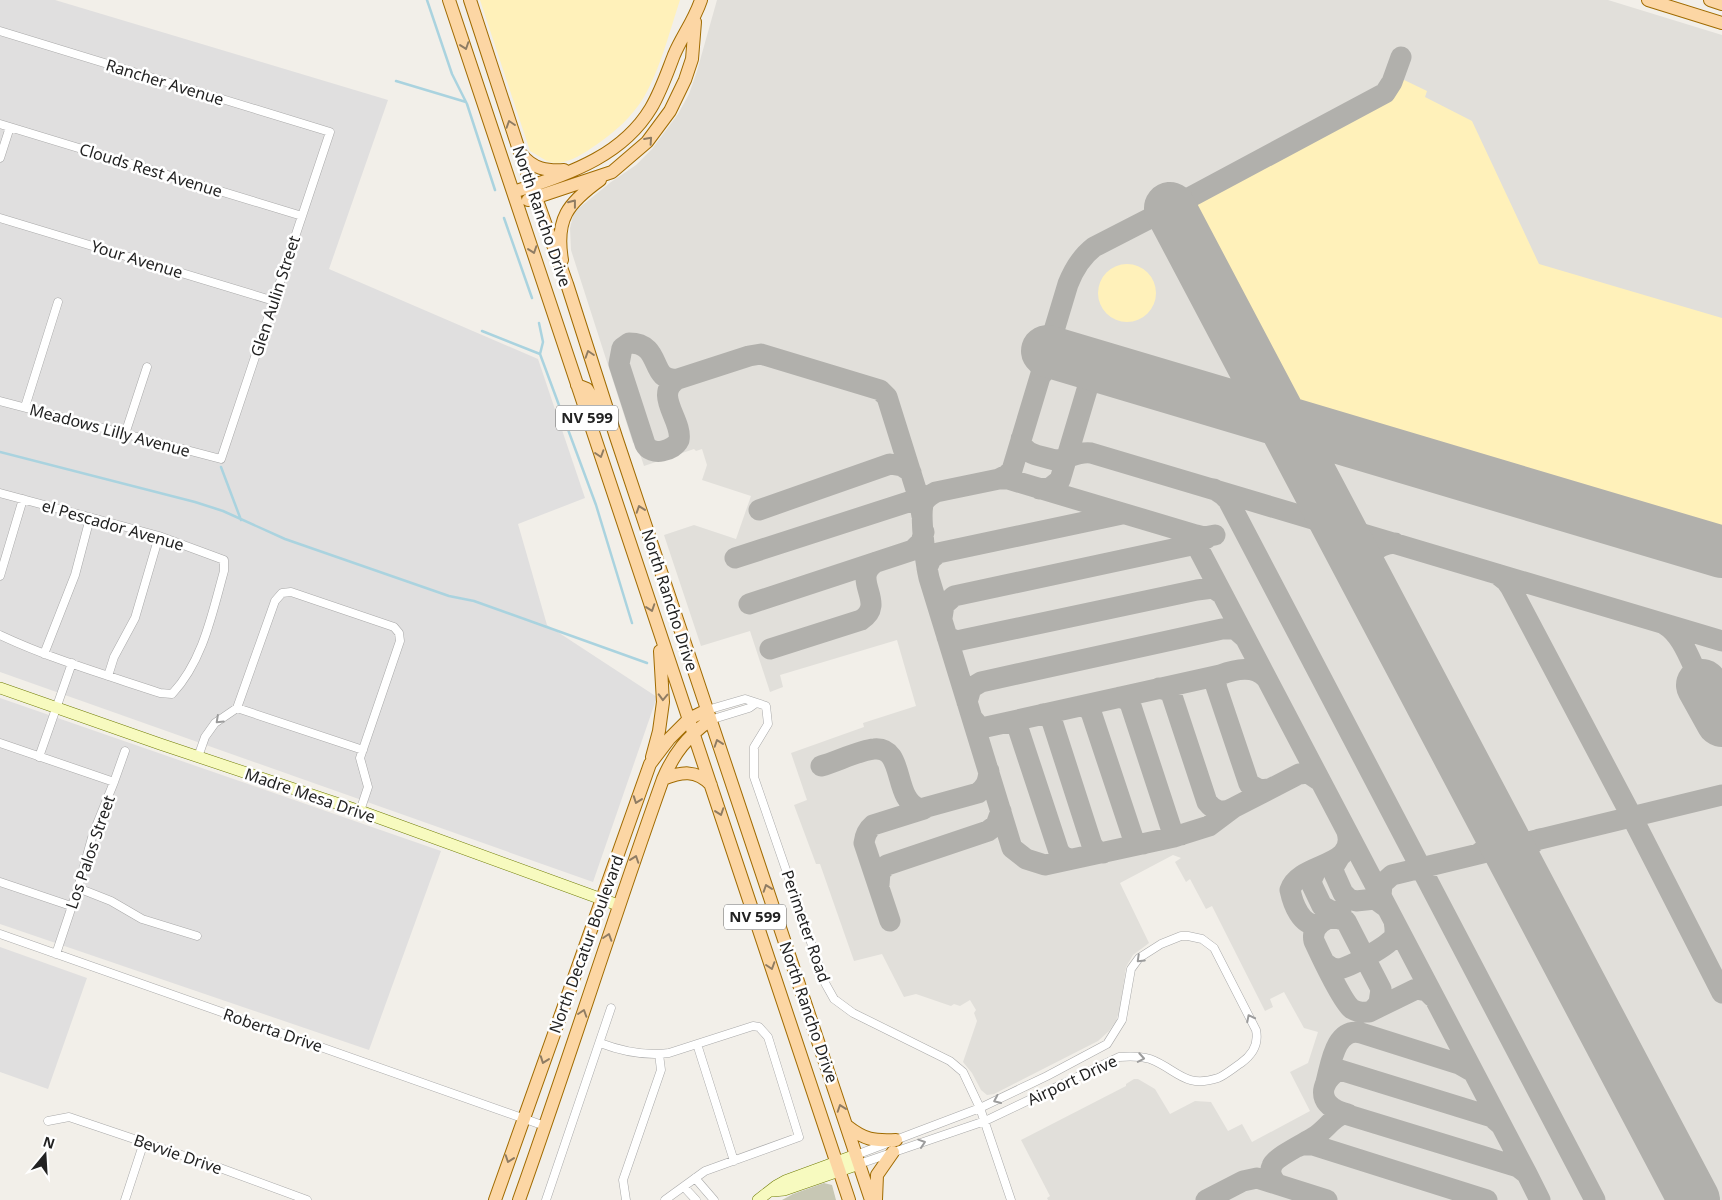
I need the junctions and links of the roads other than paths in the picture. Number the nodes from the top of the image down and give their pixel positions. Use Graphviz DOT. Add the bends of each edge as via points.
graph roads {
  1 [pos="449,0"];
  2 [pos="470,0"];
  3 [pos="701,0"];
  4 [pos="1648,0"];
  5 [pos="1710,0"];
  6 [pos="1722,4"];
  7 [pos="696,17"];
  8 [pos="1722,23"];
  9 [pos="0,31"];
  10 [pos="0,124"];
  11 [pos="10,127"];
  12 [pos="330,132"];
  13 [pos="519,150"];
  14 [pos="0,158"];
  15 [pos="571,172"];
  16 [pos="612,172"];
  17 [pos="534,192"];
  18 [pos="516,198"];
  19 [pos="302,216"];
  20 [pos="0,218"];
  21 [pos="566,284"];
  22 [pos="274,301"];
  23 [pos="58,302"];
  24 [pos="146,367"];
  25 [pos="576,385"];
  26 [pos="0,401"];
  27 [pos="25,408"];
  28 [pos="125,434"];
  29 [pos="616,437"];
  30 [pos="221,459"];
  31 [pos="0,493"];
  32 [pos="23,499"];
  33 [pos="90,518"];
  34 [pos="159,536"];
  35 [pos="0,576"];
  36 [pos="659,631"];
  37 [pos="0,634"];
  38 [pos="44,654"];
  39 [pos="72,663"];
  40 [pos="108,676"];
  41 [pos="0,688"];
  42 [pos="56,708"];
  43 [pos="237,708"];
  44 [pos="709,715"];
  45 [pos="689,719"];
  46 [pos="693,732"];
  47 [pos="0,743"];
  48 [pos="363,750"];
  49 [pos="125,751"];
  50 [pos="39,757"];
  51 [pos="198,757"];
  52 [pos="650,764"];
  53 [pos="663,779"];
  54 [pos="114,782"];
  55 [pos="711,785"];
  56 [pos="360,811"];
  57 [pos="0,882"];
  58 [pos="78,888"];
  59 [pos="602,899"];
  60 [pos="618,905"];
  61 [pos="71,906"];
  62 [pos="0,934"];
  63 [pos="197,936"];
  64 [pos="56,954"];
  65 [pos="611,1008"];
  66 [pos="555,1028"];
  67 [pos="600,1043"];
  68 [pos="697,1044"];
  69 [pos="659,1054"];
  70 [pos="555,1096"];
  71 [pos="980,1108"];
  72 [pos="523,1119"];
  73 [pos="48,1121"];
  74 [pos="985,1122"];
  75 [pos="545,1126"];
  76 [pos="847,1126"];
  77 [pos="144,1142"];
  78 [pos="894,1146"];
  79 [pos="858,1159"];
  80 [pos="734,1161"];
  81 [pos="838,1166"];
  82 [pos="695,1178"];
  83 [pos="684,1187"];
  84 [pos="125,1200"];
  85 [pos="307,1200"];
  86 [pos="495,1200"];
  87 [pos="519,1200"];
  88 [pos="546,1200"];
  89 [pos="626,1200"];
  90 [pos="665,1200"];
  91 [pos="696,1200"];
  92 [pos="714,1200"];
  93 [pos="758,1200"];
  94 [pos="849,1200"];
  95 [pos="871,1200"];
  96 [pos="876,1200"];
  97 [pos="1011,1200"];
  1 -- 18 [label="main road, North Rancho Drive / NV 599, one-way"];
  13 -- 2 [label="main road, North Rancho Drive / NV 599, one-way"];
  3 -- 7 [label="main road"];
  4 -- 8 [label="main road"];
  5 -- 6 [label="main road"];
  7 -- 15 [label="main road" via="650,109 636,127 598,160"];
  16 -- 7 [label="main road, one-way" via="638,152 655,133 676,99 692,60"];
  9 -- 12 [label="street, Rancher Avenue"];
  10 -- 11 [label="street, Clouds Rest Avenue"];
  11 -- 14 [label="street"];
  11 -- 19 [label="street, Clouds Rest Avenue"];
  12 -- 19 [label="street, Glen Aulin Street"];
  13 -- 15 [label="main road" via="528,163 550,171"];
  13 -- 17 [label="main road, North Rancho Drive / NV 599"];
  15 -- 17 [label="main road"];
  16 -- 17 [label="main road"];
  21 -- 16 [label="main road, one-way" via="561,242 565,214 577,198"];
  17 -- 18 [label="main road"];
  17 -- 21 [label="main road, North Rancho Drive / NV 599"];
  18 -- 25 [label="main road, North Rancho Drive / NV 599, one-way"];
  19 -- 22 [label="street, Glen Aulin Street"];
  20 -- 22 [label="street, Your Avenue"];
  29 -- 21 [label="main road, North Rancho Drive / NV 599, one-way"];
  22 -- 30 [label="street, Glen Aulin Street"];
  23 -- 27 [label="street"];
  24 -- 28 [label="street"];
  25 -- 29 [label="main road" via="590,392"];
  25 -- 36 [label="main road, North Rancho Drive / NV 599, one-way"];
  26 -- 27 [label="street, Meadows Lilly Avenue"];
  27 -- 28 [label="street, Meadows Lilly Avenue"];
  28 -- 30 [label="street, Meadows Lilly Avenue"];
  44 -- 29 [label="main road, North Rancho Drive / NV 599, one-way"];
  31 -- 32 [label="street, el Pescador Avenue"];
  32 -- 33 [label="street, el Pescador Avenue"];
  32 -- 35 [label="street"];
  33 -- 34 [label="street, el Pescador Avenue"];
  33 -- 38 [label="street" via="75,575"];
  34 -- 40 [label="street" via="135,618"];
  34 -- 40 [label="street, el Pescador Avenue" via="224,560 224,571 203,644 181,685 172,694"];
  36 -- 45 [label="main road, North Rancho Drive / NV 599"];
  36 -- 52 [label="main road, one-way" via="664,702"];
  37 -- 38 [label="street"];
  38 -- 39 [label="street"];
  39 -- 40 [label="street"];
  39 -- 42 [label="street"];
  41 -- 42 [label="street, Madre Mesa Drive"];
  42 -- 50 [label="street"];
  42 -- 51 [label="street, Madre Mesa Drive"];
  43 -- 48 [label="street"];
  43 -- 48 [label="street" via="275,601 282,593 291,592 394,627 399,634 400,641"];
  43 -- 51 [label="street, one-way" via="215,723 205,737"];
  44 -- 45 [label="main road, North Decatur Boulevard"];
  44 -- 46 [label="main road, North Decatur Boulevard"];
  44 -- 71 [label="street, Perimeter Road" via="746,699 766,706 768,724 754,747 754,777 824,983 834,999 853,1013 950,1061 963,1072"];
  76 -- 44 [label="main road, North Rancho Drive / NV 599, one-way"];
  45 -- 46 [label="main road, North Rancho Drive / NV 599"];
  45 -- 52 [label="main road, North Decatur Boulevard"];
  46 -- 53 [label="main road, North Decatur Boulevard"];
  46 -- 55 [label="main road, North Rancho Drive / NV 599"];
  47 -- 50 [label="street"];
  48 -- 56 [label="street" via="360,758 368,787"];
  49 -- 54 [label="street, Los Palos Street"];
  50 -- 54 [label="street"];
  51 -- 56 [label="street, Madre Mesa Drive"];
  52 -- 59 [label="main road, North Decatur Boulevard, one-way"];
  53 -- 55 [label="main road" via="687,773 703,777"];
  60 -- 53 [label="main road, North Decatur Boulevard, one-way"];
  54 -- 58 [label="street, Los Palos Street" via="93,834"];
  55 -- 81 [label="main road, North Rancho Drive / NV 599, one-way"];
  56 -- 59 [label="street, Madre Mesa Drive"];
  57 -- 61 [label="street"];
  58 -- 61 [label="street, Los Palos Street"];
  58 -- 63 [label="street" via="111,900 142,919"];
  59 -- 60 [label="street, Madre Mesa Drive"];
  59 -- 66 [label="main road, North Decatur Boulevard"];
  70 -- 60 [label="main road, North Decatur Boulevard, one-way"];
  61 -- 64 [label="street, Los Palos Street"];
  62 -- 64 [label="street, Roberta Drive"];
  64 -- 72 [label="street, Roberta Drive"];
  65 -- 67 [label="street"];
  66 -- 70 [label="main road" via="563,1032 566,1041 558,1064"];
  66 -- 72 [label="main road, North Decatur Boulevard, one-way"];
  67 -- 69 [label="street"];
  67 -- 88 [label="street"];
  68 -- 69 [label="street"];
  68 -- 80 [label="street"];
  68 -- 80 [label="street" via="753,1026 759,1027 768,1037 799,1137"];
  69 -- 89 [label="street" via="661,1070 623,1180"];
  70 -- 75 [label="main road, North Decatur Boulevard"];
  71 -- 74 [label="street, Perimeter Road"];
  74 -- 71 [label="street, Airport Drive, one-way" via="1119,1057 1150,1059 1186,1080 1199,1082 1220,1078 1248,1058 1256,1040 1256,1030 1214,948 1202,939 1181,936 1139,958 1131,969 1122,1020 1107,1044"];
  71 -- 78 [label="street, Airport Drive"];
  72 -- 75 [label="street, Roberta Drive"];
  72 -- 86 [label="main road, North Decatur Boulevard, one-way"];
  73 -- 77 [label="street, Bevvie Drive" via="69,1117"];
  78 -- 74 [label="street, Airport Drive, one-way"];
  74 -- 97 [label="street, Perimeter Road"];
  75 -- 87 [label="main road, North Decatur Boulevard"];
  76 -- 78 [label="main road" via="865,1138"];
  76 -- 79 [label="main road, North Rancho Drive / NV 599"];
  77 -- 84 [label="street"];
  77 -- 85 [label="street, Bevvie Drive"];
  78 -- 79 [label="street, Airport Drive"];
  78 -- 79 [label="street, Airport Drive"];
  78 -- 96 [label="main road" via="877,1175"];
  79 -- 81 [label="street"];
  79 -- 95 [label="main road, North Rancho Drive / NV 599"];
  80 -- 82 [label="street"];
  81 -- 93 [label="street" via="785,1181"];
  81 -- 94 [label="main road, North Rancho Drive / NV 599"];
  82 -- 83 [label="street"];
  82 -- 92 [label="street"];
  83 -- 90 [label="street"];
  83 -- 91 [label="street"];
}
